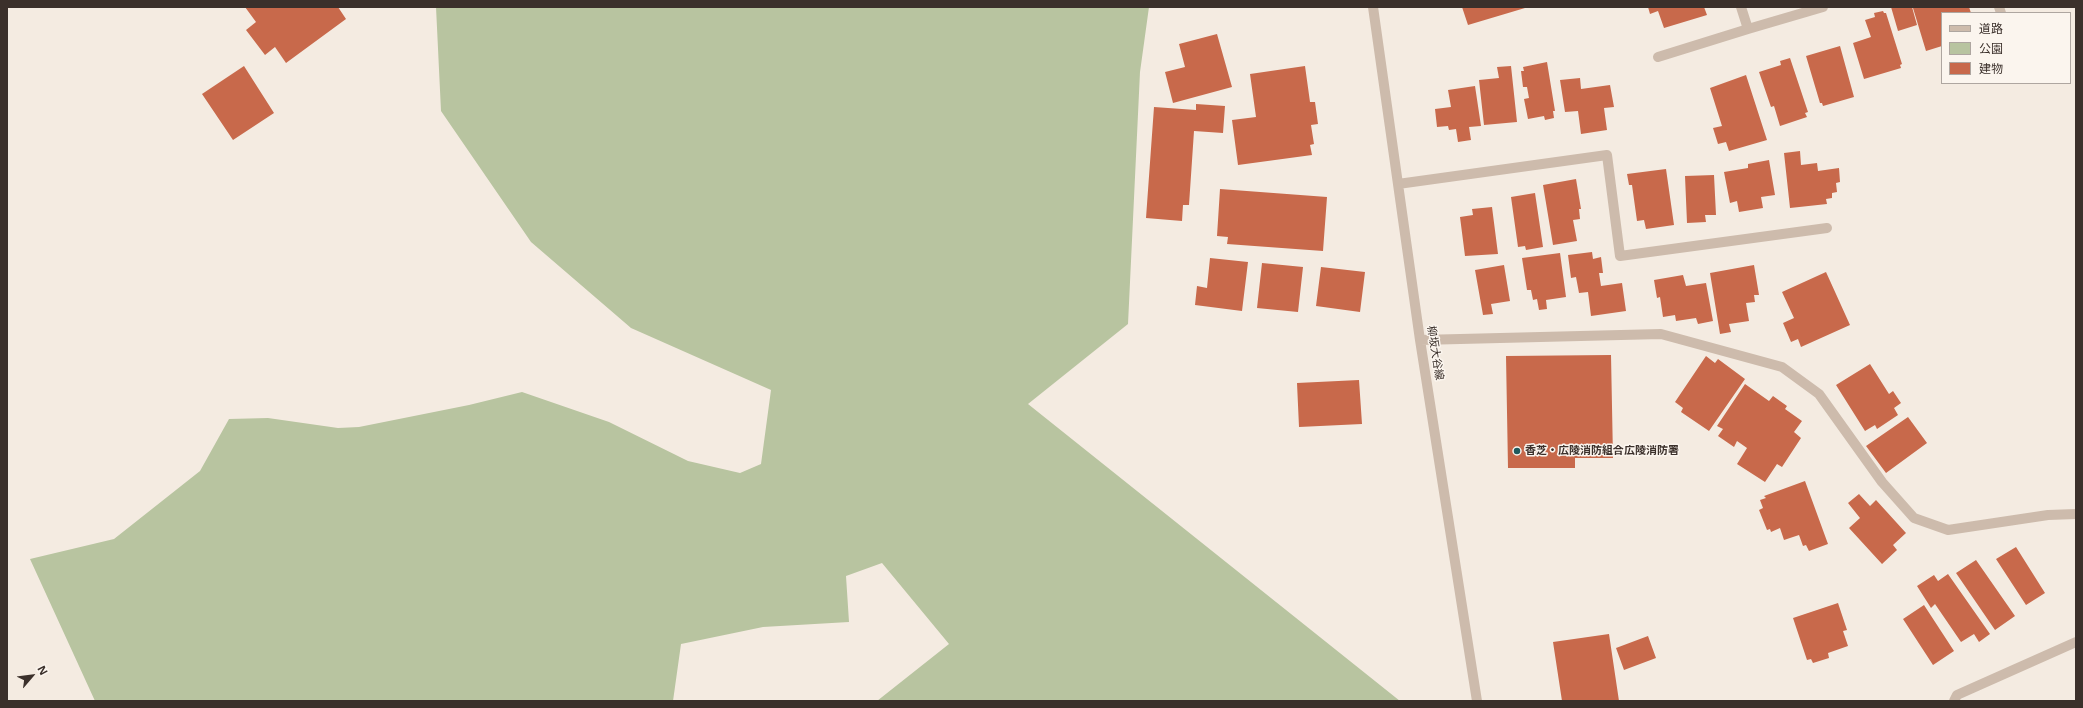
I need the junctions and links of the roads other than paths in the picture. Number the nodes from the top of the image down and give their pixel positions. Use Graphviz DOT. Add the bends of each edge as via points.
graph roads {
  1 [pos="1373,7"];
  2 [pos="1741,7"];
  3 [pos="1823,7"];
  4 [pos="1748,29"];
  5 [pos="1658,57"];
  6 [pos="1398,184"];
  7 [pos="1826,228"];
  8 [pos="1420,340"];
  9 [pos="2076,514"];
  10 [pos="2076,642"];
  11 [pos="1477,701"];
  12 [pos="1954,701"];
  1 -- 6 [label="street, 柳坂大谷線"];
  2 -- 4 [label="street"];
  3 -- 4 [label="street"];
  4 -- 5 [label="street"];
  6 -- 7 [label="street" via="1607,156 1620,256"];
  6 -- 8 [label="street, 柳坂大谷線"];
  8 -- 9 [label="street" via="1661,334 1782,367 1819,394 1882,482 1914,518 1948,530 2048,515"];
  8 -- 11 [label="street, 柳坂大谷線"];
  10 -- 12 [label="street" via="1957,695"];
}
